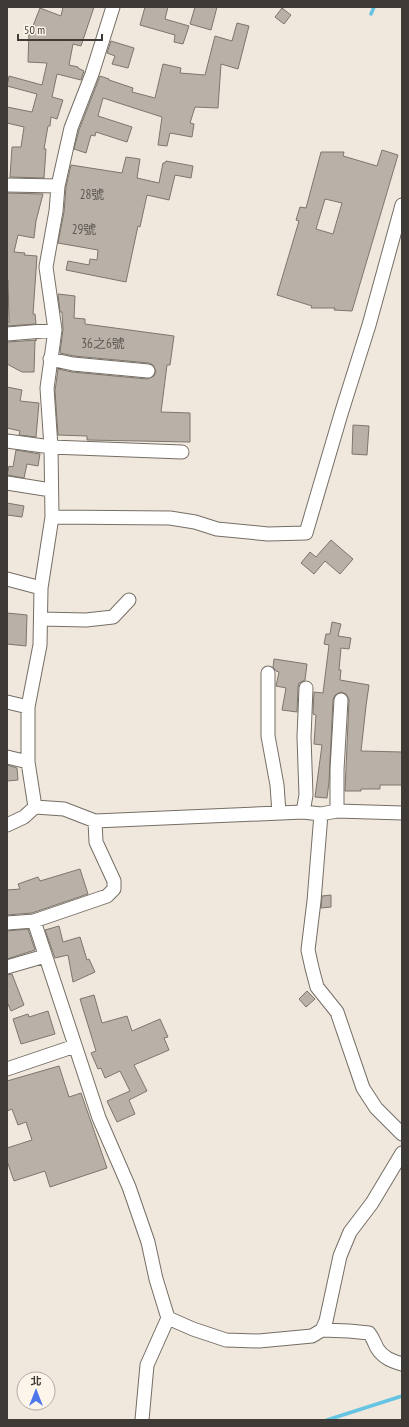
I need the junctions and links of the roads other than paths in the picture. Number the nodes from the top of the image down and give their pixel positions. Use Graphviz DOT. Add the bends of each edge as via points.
graph roads {
  1 [pos="112,7"];
  2 [pos="7,185"];
  3 [pos="58,186"];
  4 [pos="402,205"];
  5 [pos="55,330"];
  6 [pos="7,334"];
  7 [pos="50,360"];
  8 [pos="148,371"];
  9 [pos="7,441"];
  10 [pos="50,447"];
  11 [pos="182,452"];
  12 [pos="7,483"];
  13 [pos="51,490"];
  14 [pos="52,517"];
  15 [pos="7,579"];
  16 [pos="41,588"];
  17 [pos="129,600"];
  18 [pos="41,619"];
  19 [pos="268,673"];
  20 [pos="306,688"];
  21 [pos="341,700"];
  22 [pos="7,702"];
  23 [pos="28,707"];
  24 [pos="7,757"];
  25 [pos="28,762"];
  26 [pos="35,807"];
  27 [pos="337,810"];
  28 [pos="303,812"];
  29 [pos="279,813"];
  30 [pos="402,813"];
  31 [pos="321,814"];
  32 [pos="95,821"];
  33 [pos="7,825"];
  34 [pos="34,921"];
  35 [pos="7,924"];
  36 [pos="45,956"];
  37 [pos="7,967"];
  38 [pos="75,1046"];
  39 [pos="7,1069"];
  40 [pos="402,1134"];
  41 [pos="402,1153"];
  42 [pos="168,1318"];
  43 [pos="322,1330"];
  44 [pos="402,1364"];
  45 [pos="142,1420"];
  1 -- 3 [label="street" via="92,74 71,128"];
  2 -- 3 [label="street"];
  3 -- 5 [label="street" via="46,267"];
  4 -- 14 [label="street" via="369,325 306,533 268,534 217,529 170,518"];
  5 -- 6 [label="street"];
  5 -- 7 [label="street"];
  7 -- 8 [label="street"];
  7 -- 10 [label="street" via="47,388"];
  9 -- 10 [label="street"];
  10 -- 11 [label="street"];
  10 -- 13 [label="street"];
  12 -- 13 [label="street"];
  13 -- 14 [label="street"];
  14 -- 16 [label="street"];
  15 -- 16 [label="street"];
  16 -- 18 [label="street"];
  17 -- 18 [label="street" via="113,616 86,620"];
  18 -- 23 [label="street" via="40,645"];
  19 -- 29 [label="street" via="268,736"];
  20 -- 28 [label="street" via="306,795"];
  21 -- 27 [label="street"];
  22 -- 23 [label="street"];
  23 -- 25 [label="street"];
  24 -- 25 [label="street"];
  25 -- 26 [label="street"];
  26 -- 32 [label="street" via="64,809"];
  26 -- 33 [label="street" via="24,817"];
  27 -- 30 [label="street"];
  27 -- 31 [label="street"];
  28 -- 29 [label="street"];
  28 -- 31 [label="street"];
  29 -- 32 [label="street"];
  31 -- 40 [label="street" via="308,950 312,968 317,987 337,1012 363,1088 376,1108"];
  32 -- 34 [label="street" via="96,842 114,881 114,889 107,896"];
  34 -- 35 [label="street"];
  34 -- 36 [label="street"];
  36 -- 37 [label="street"];
  36 -- 38 [label="street"];
  38 -- 39 [label="street"];
  38 -- 42 [label="street" via="148,1242"];
  41 -- 43 [label="street" via="372,1203 350,1232 340,1256"];
  42 -- 43 [label="street" via="226,1340 259,1341 312,1336"];
  42 -- 45 [label="street" via="147,1365"];
  43 -- 44 [label="street" via="369,1333 382,1355"];
}
